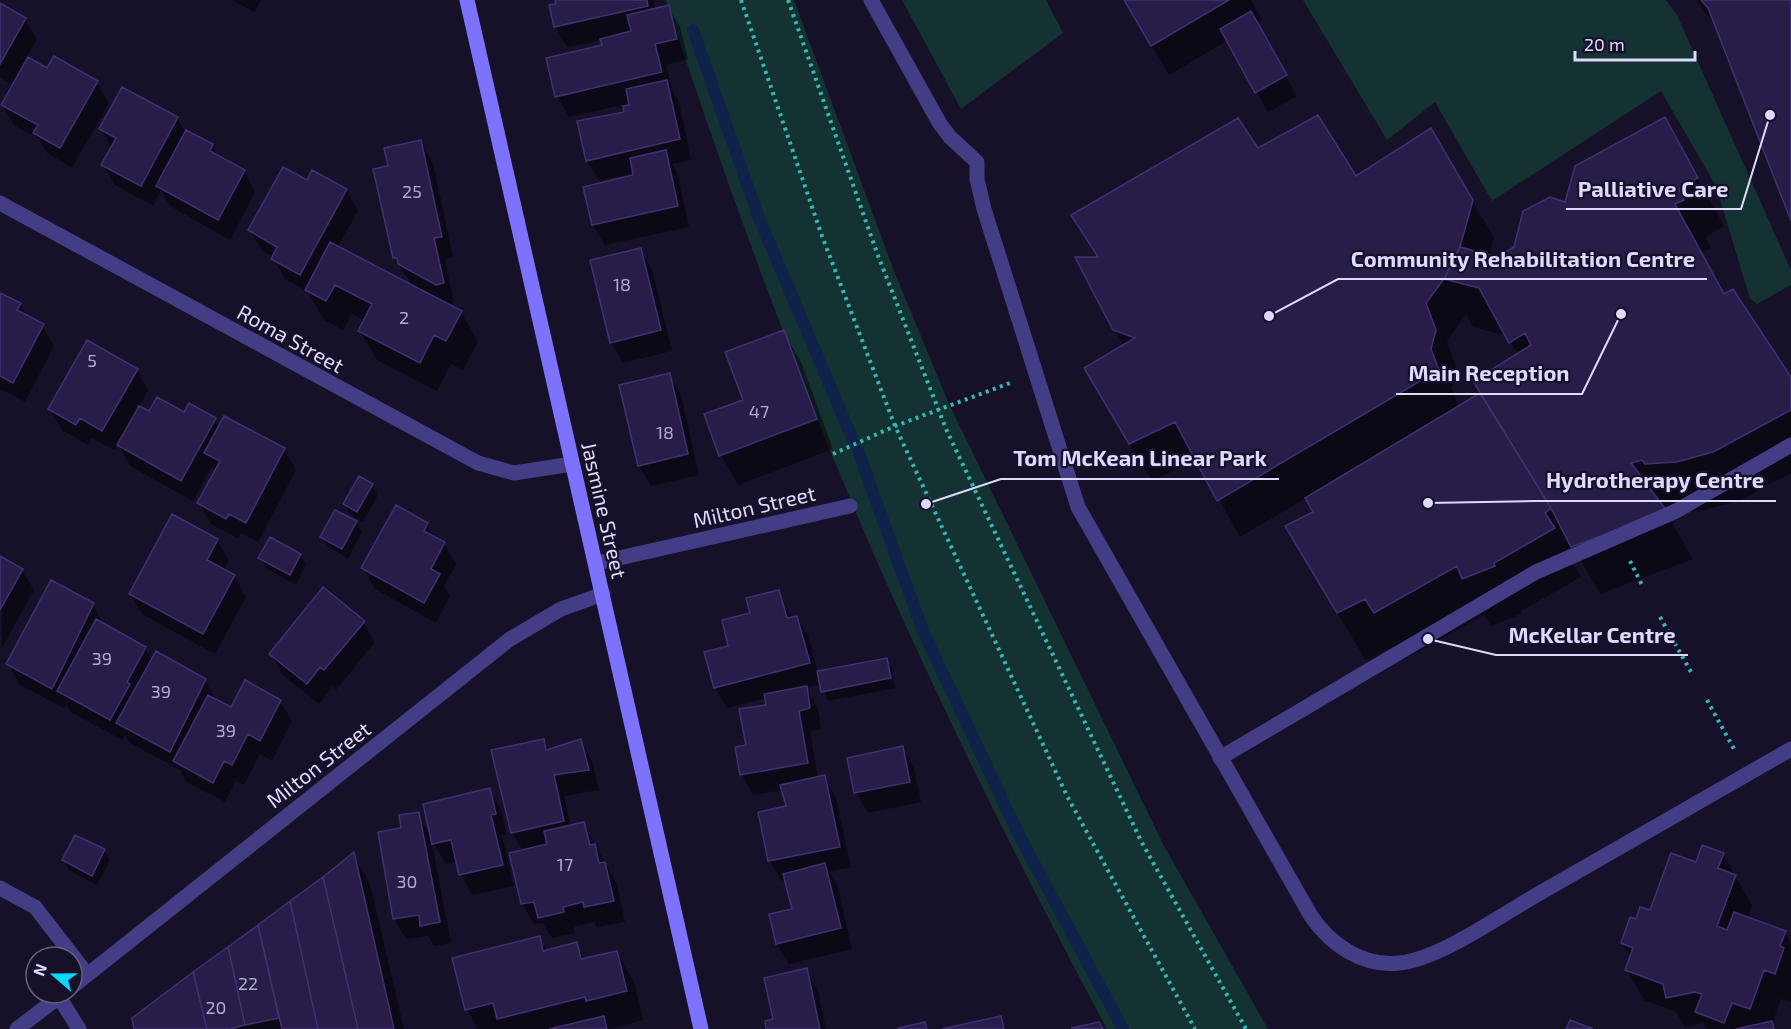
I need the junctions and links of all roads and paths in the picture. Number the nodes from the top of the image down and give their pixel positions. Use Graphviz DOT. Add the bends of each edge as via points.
graph roads {
  1 [pos="467,0"];
  2 [pos="741,0"];
  3 [pos="788,0"];
  4 [pos="871,0"];
  5 [pos="0,203"];
  6 [pos="1019,379"];
  7 [pos="939,409"];
  8 [pos="895,426"];
  9 [pos="1791,445"];
  10 [pos="833,454"];
  11 [pos="572,464"];
  12 [pos="850,506"];
  13 [pos="1627,554"];
  14 [pos="597,563"];
  15 [pos="1642,585"];
  16 [pos="603,594"];
  17 [pos="1660,617"];
  18 [pos="1691,672"];
  19 [pos="1707,699"];
  20 [pos="1791,749"];
  21 [pos="1220,758"];
  22 [pos="1738,758"];
  23 [pos="0,888"];
  24 [pos="87,974"];
  25 [pos="84,977"];
  26 [pos="49,1005"];
  27 [pos="67,1005"];
  28 [pos="17,1029"];
  29 [pos="79,1029"];
  30 [pos="701,1029"];
  31 [pos="1195,1029"];
  32 [pos="1246,1029"];
  1 -- 11 [label="street, Jasmine Street"];
  2 -- 8 [label="path" via="822,237"];
  3 -- 7 [label="path" via="877,253"];
  4 -- 21 [label="street" via="940,124 977,162 984,209 1078,507"];
  5 -- 11 [label="street, Roma Street" via="478,464 514,473"];
  6 -- 7 [label="path"];
  7 -- 8 [label="path"];
  7 -- 32 [label="path" via="1141,841"];
  8 -- 10 [label="path"];
  8 -- 31 [label="path" via="1067,796"];
  9 -- 21 [label="street" via="1676,511 1536,572"];
  11 -- 14 [label="street, Jasmine Street"];
  12 -- 14 [label="street, Milton Street"];
  13 -- 15 [label="path"];
  14 -- 16 [label="street, Jasmine Street"];
  16 -- 24 [label="street, Milton Street" via="561,609 510,639"];
  16 -- 30 [label="street, Jasmine Street"];
  17 -- 18 [label="path"];
  19 -- 22 [label="path"];
  20 -- 21 [label="street" via="1473,932 1398,964 1356,956 1323,933"];
  23 -- 24 [label="street" via="35,907"];
  24 -- 25 [label="street, Milton Street"];
  26 -- 28 [label="street"];
  27 -- 29 [label="street"];
}
